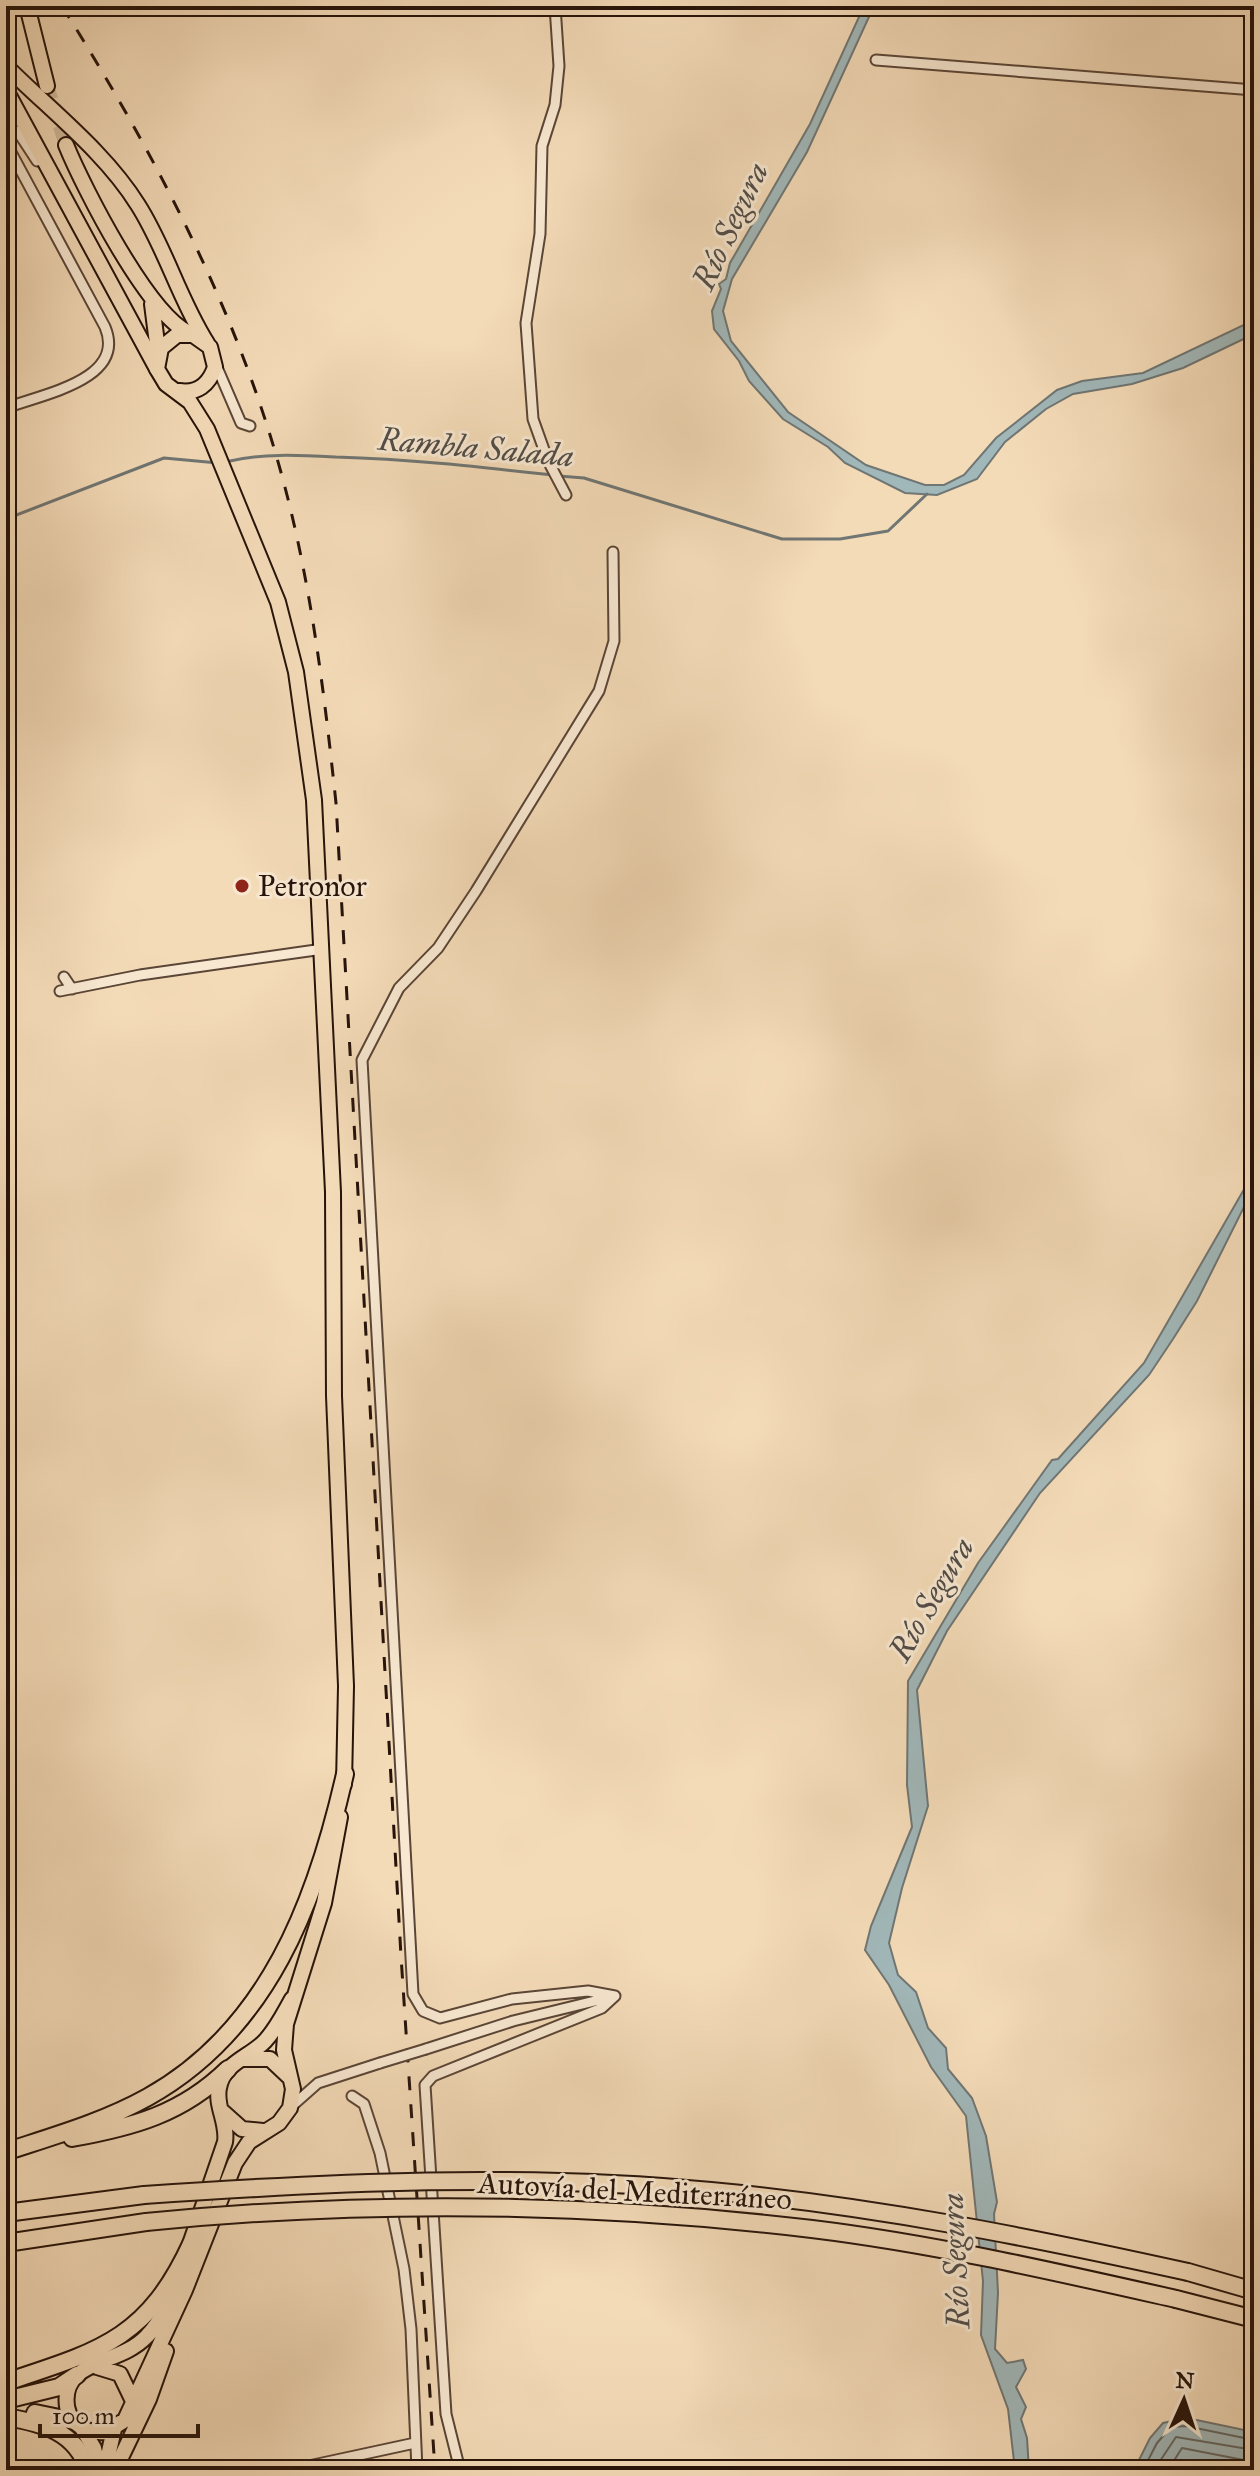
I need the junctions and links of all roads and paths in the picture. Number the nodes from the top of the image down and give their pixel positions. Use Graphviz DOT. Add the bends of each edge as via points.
graph roads {
  1 [pos="27,6"];
  2 [pos="555,6"];
  3 [pos="876,60"];
  4 [pos="6,66"];
  5 [pos="40,89"];
  6 [pos="1254,90"];
  7 [pos="9,101"];
  8 [pos="6,125"];
  9 [pos="6,143"];
  10 [pos="66,145"];
  11 [pos="85,236"];
  12 [pos="150,296"];
  13 [pos="193,335"];
  14 [pos="207,343"];
  15 [pos="158,353"];
  16 [pos="215,362"];
  17 [pos="157,369"];
  18 [pos="207,384"];
  19 [pos="224,388"];
  20 [pos="179,391"];
  21 [pos="6,408"];
  22 [pos="250,426"];
  23 [pos="207,429"];
  24 [pos="566,495"];
  25 [pos="613,552"];
  26 [pos="323,949"];
  27 [pos="64,977"];
  28 [pos="72,989"];
  29 [pos="60,991"];
  30 [pos="345,1774"];
  31 [pos="615,1996"];
  32 [pos="292,1999"];
  33 [pos="244,2059"];
  34 [pos="228,2069"];
  35 [pos="289,2078"];
  36 [pos="318,2083"];
  37 [pos="352,2096"];
  38 [pos="290,2108"];
  39 [pos="223,2112"];
  40 [pos="265,2130"];
  41 [pos="8,2150"];
  42 [pos="6,2213"];
  43 [pos="6,2243"];
  44 [pos="191,2244"];
  45 [pos="185,2290"];
  46 [pos="1254,2291"];
  47 [pos="1254,2319"];
  48 [pos="93,2368"];
  49 [pos="77,2375"];
  50 [pos="6,2382"];
  51 [pos="132,2399"];
  52 [pos="6,2400"];
  53 [pos="6,2410"];
  54 [pos="6,2417"];
  55 [pos="78,2425"];
  56 [pos="114,2429"];
  57 [pos="415,2443"];
  58 [pos="88,2470"];
  59 [pos="102,2470"];
  60 [pos="115,2470"];
  61 [pos="290,2470"];
  62 [pos="417,2470"];
  63 [pos="460,2470"];
  1 -- 5 [label="main road"];
  2 -- 24 [label="street" via="559,66 555,105 542,146 540,234 526,323 533,419"];
  3 -- 6 [label="street"];
  4 -- 5 [label="main road"];
  5 -- 7 [label="main road"];
  5 -- 14 [label="main road" via="135,200"];
  7 -- 11 [label="main road"];
  8 -- 11 [label="street" via="25,142"];
  9 -- 21 [label="street" via="105,327 109,344 109,355 96,372"];
  10 -- 12 [label="main road"];
  11 -- 17 [label="main road"];
  12 -- 13 [label="main road" via="175,326"];
  12 -- 15 [label="main road"];
  13 -- 14 [label="main road"];
  13 -- 15 [label="main road" via="172,337"];
  14 -- 16 [label="main road"];
  15 -- 17 [label="main road"];
  16 -- 18 [label="main road"];
  16 -- 19 [label="street"];
  17 -- 20 [label="main road" via="166,384"];
  18 -- 19 [label="street"];
  18 -- 20 [label="main road"];
  18 -- 23 [label="main road"];
  19 -- 22 [label="street" via="241,423"];
  20 -- 23 [label="main road"];
  23 -- 26 [label="main road" via="278,602 293,653 314,800"];
  25 -- 31 [label="street" via="614,641 599,691 446,937 399,988 362,1060 362,1080 413,1994 423,2011 440,2018 512,1999 588,1991"];
  26 -- 28 [label="street"];
  26 -- 30 [label="main road"];
  27 -- 28 [label="street"];
  28 -- 29 [label="street"];
  30 -- 32 [label="main road" via="324,1903"];
  30 -- 41 [label="highway" via="292,1941 236,2026 191,2069 149,2097 89,2124"];
  31 -- 36 [label="street, bridge" via="513,2021"];
  31 -- 63 [label="street" via="602,2008 433,2076 425,2085 446,2414"];
  32 -- 33 [label="main road" via="271,2034"];
  32 -- 35 [label="main road" via="284,2042"];
  33 -- 34 [label="main road"];
  33 -- 35 [label="main road" via="270,2059"];
  34 -- 39 [label="main road" via="218,2093"];
  34 -- 41 [label="highway" via="185,2104 150,2121"];
  35 -- 36 [label="street"];
  35 -- 38 [label="main road"];
  36 -- 38 [label="street"];
  37 -- 57 [label="street" via="364,2104 380,2153 404,2269"];
  38 -- 40 [label="main road"];
  39 -- 40 [label="main road" via="242,2129"];
  39 -- 44 [label="main road" via="224,2150"];
  40 -- 45 [label="main road" via="235,2163"];
  42 -- 46 [label="highway, Autovía del Mediterráneo, bridge" via="144,2195 399,2181 708,2191 910,2215 1044,2240"];
  43 -- 47 [label="highway, Autovía del Mediterráneo, bridge" via="146,2222 317,2209 594,2210 828,2232 1039,2268"];
  44 -- 48 [label="main road" via="149,2334 124,2354"];
  44 -- 50 [label="highway" via="175,2278 134,2327 100,2349"];
  45 -- 51 [label="main road"];
  45 -- 60 [label="main road" via="149,2399"];
  48 -- 49 [label="main road"];
  48 -- 51 [label="main road" via="120,2374"];
  49 -- 52 [label="highway" via="59,2387"];
  49 -- 55 [label="main road" via="66,2403"];
  51 -- 56 [label="main road" via="125,2420"];
  53 -- 55 [label="highway"];
  54 -- 58 [label="highway" via="67,2436"];
  55 -- 56 [label="main road" via="98,2433"];
  55 -- 59 [label="main road"];
  56 -- 59 [label="main road"];
  57 -- 61 [label="street"];
  57 -- 62 [label="street"];
}
